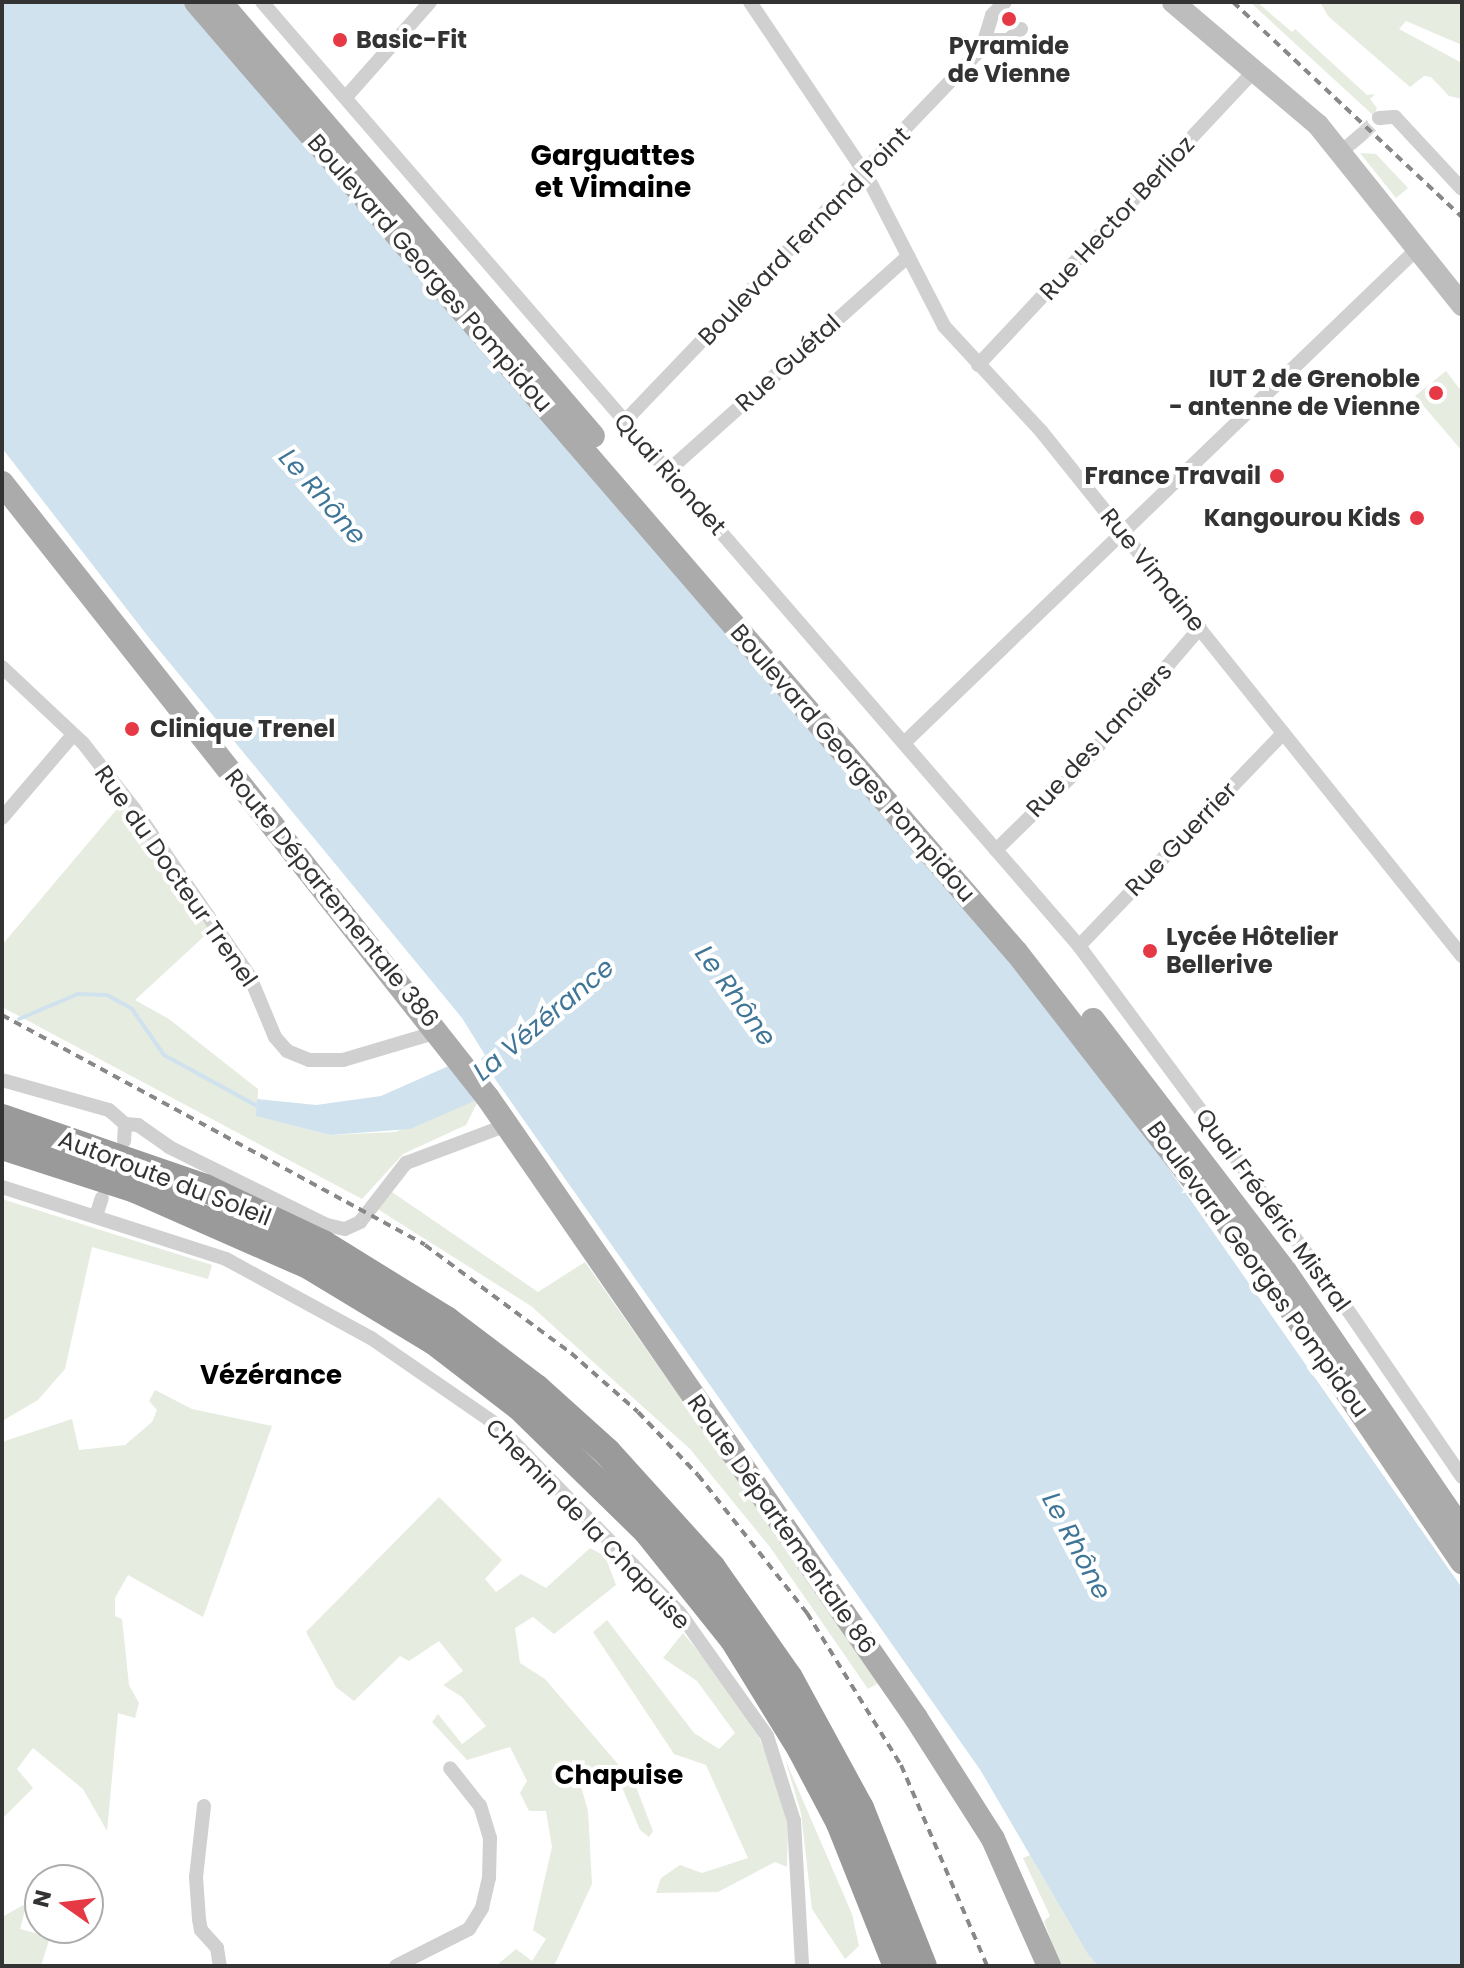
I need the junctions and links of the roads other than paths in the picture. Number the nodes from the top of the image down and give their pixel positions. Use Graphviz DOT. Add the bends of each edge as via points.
graph roads {
  1 [pos="196,2"];
  2 [pos="220,2"];
  3 [pos="262,2"];
  4 [pos="430,2"];
  5 [pos="750,2"];
  6 [pos="1005,2"];
  7 [pos="1173,2"];
  8 [pos="1021,29"];
  9 [pos="984,44"];
  10 [pos="1255,70"];
  11 [pos="346,97"];
  12 [pos="1379,118"];
  13 [pos="1361,135"];
  14 [pos="1342,151"];
  15 [pos="864,171"];
  16 [pos="1462,189"];
  17 [pos="1418,248"];
  18 [pos="908,256"];
  19 [pos="1462,305"];
  20 [pos="978,365"];
  21 [pos="624,422"];
  22 [pos="669,470"];
  23 [pos="2,483"];
  24 [pos="1123,531"];
  25 [pos="1200,628"];
  26 [pos="2,667"];
  27 [pos="1283,733"];
  28 [pos="73,735"];
  29 [pos="904,743"];
  30 [pos="2,818"];
  31 [pos="996,850"];
  32 [pos="1079,946"];
  33 [pos="1462,956"];
  34 [pos="448,1040"];
  35 [pos="2,1080"];
  36 [pos="488,1098"];
  37 [pos="2,1118"];
  38 [pos="125,1124"];
  39 [pos="507,1125"];
  40 [pos="124,1141"];
  41 [pos="2,1146"];
  42 [pos="2,1187"];
  43 [pos="102,1198"];
  44 [pos="96,1216"];
  45 [pos="1462,1477"];
  46 [pos="1462,1530"];
  47 [pos="1462,1562"];
  48 [pos="450,1768"];
  49 [pos="204,1806"];
  50 [pos="220,1966"];
  51 [pos="396,1966"];
  52 [pos="802,1966"];
  53 [pos="897,1966"];
  54 [pos="923,1966"];
  55 [pos="1049,1966"];
  1 -- 47 [label="main road, Boulevard Georges Pompidou" via="1027,966 1271,1280"];
  2 -- 46 [label="main road, Boulevard Georges Pompidou" via="1114,1046 1285,1271"];
  3 -- 11 [label="street, Quai Riondet"];
  4 -- 11 [label="street"];
  5 -- 15 [label="street, Rue Vimaine"];
  6 -- 9 [label="street" via="992,15"];
  7 -- 10 [label="main road"];
  8 -- 9 [label="street" via="1008,40"];
  9 -- 15 [label="street, Boulevard Fernand Point"];
  10 -- 14 [label="main road"];
  10 -- 20 [label="street, Rue Hector Berlioz"];
  11 -- 21 [label="street, Quai Riondet"];
  12 -- 16 [label="street" via="1388,114 1401,122"];
  13 -- 14 [label="street"];
  14 -- 17 [label="main road"];
  15 -- 18 [label="street, Rue Vimaine"];
  15 -- 21 [label="street, Boulevard Fernand Point"];
  17 -- 19 [label="main road"];
  17 -- 24 [label="street"];
  18 -- 20 [label="street, Rue Vimaine" via="944,326"];
  18 -- 22 [label="street, Rue Guétal"];
  20 -- 24 [label="street, Rue Vimaine"];
  21 -- 22 [label="street, Quai Riondet"];
  22 -- 29 [label="street, Quai Riondet"];
  23 -- 34 [label="main road, Route Départementale 386"];
  24 -- 25 [label="street, Rue Vimaine"];
  24 -- 29 [label="street"];
  25 -- 27 [label="street, Rue Vimaine"];
  25 -- 31 [label="street, Rue des Lanciers" via="1076,772"];
  26 -- 28 [label="street, Rue du Docteur Trenel"];
  27 -- 32 [label="street, Rue Guerrier"];
  27 -- 33 [label="street, Rue Vimaine"];
  28 -- 30 [label="street"];
  28 -- 34 [label="street, Rue du Docteur Trenel" via="135,810 250,977 275,1037 287,1051 309,1060 343,1060"];
  29 -- 31 [label="street, Quai Riondet"];
  31 -- 32 [label="street, Quai Riondet"];
  32 -- 45 [label="street, Quai Frédéric Mistral" via="1345,1306"];
  34 -- 36 [label="main road, Route Départementale 386"];
  35 -- 38 [label="street" via="85,1100"];
  36 -- 39 [label="main road, Route Départementale 86"];
  37 -- 54 [label="highway, Autoroute du Soleil" via="205,1188 323,1244 446,1320 536,1388 607,1452 712,1568 789,1678 860,1808"];
  38 -- 39 [label="street" via="138,1125 169,1147 345,1229 360,1222 406,1163"];
  38 -- 40 [label="street"];
  39 -- 55 [label="main road, Route Départementale 86" via="916,1718 993,1839"];
  41 -- 53 [label="highway, Autoroute du Soleil" via="135,1189 310,1266 434,1341 520,1407 647,1531 734,1640 840,1823"];
  42 -- 44 [label="street, Chemin de la Chapuise"];
  43 -- 44 [label="street"];
  44 -- 52 [label="street, Chemin de la Chapuise" via="226,1259 371,1338 497,1425 679,1612 767,1736 788,1791"];
  48 -- 51 [label="street" via="480,1806 490,1838 482,1908 469,1929"];
  49 -- 50 [label="street" via="196,1877 199,1919 206,1938 217,1948"];
}
